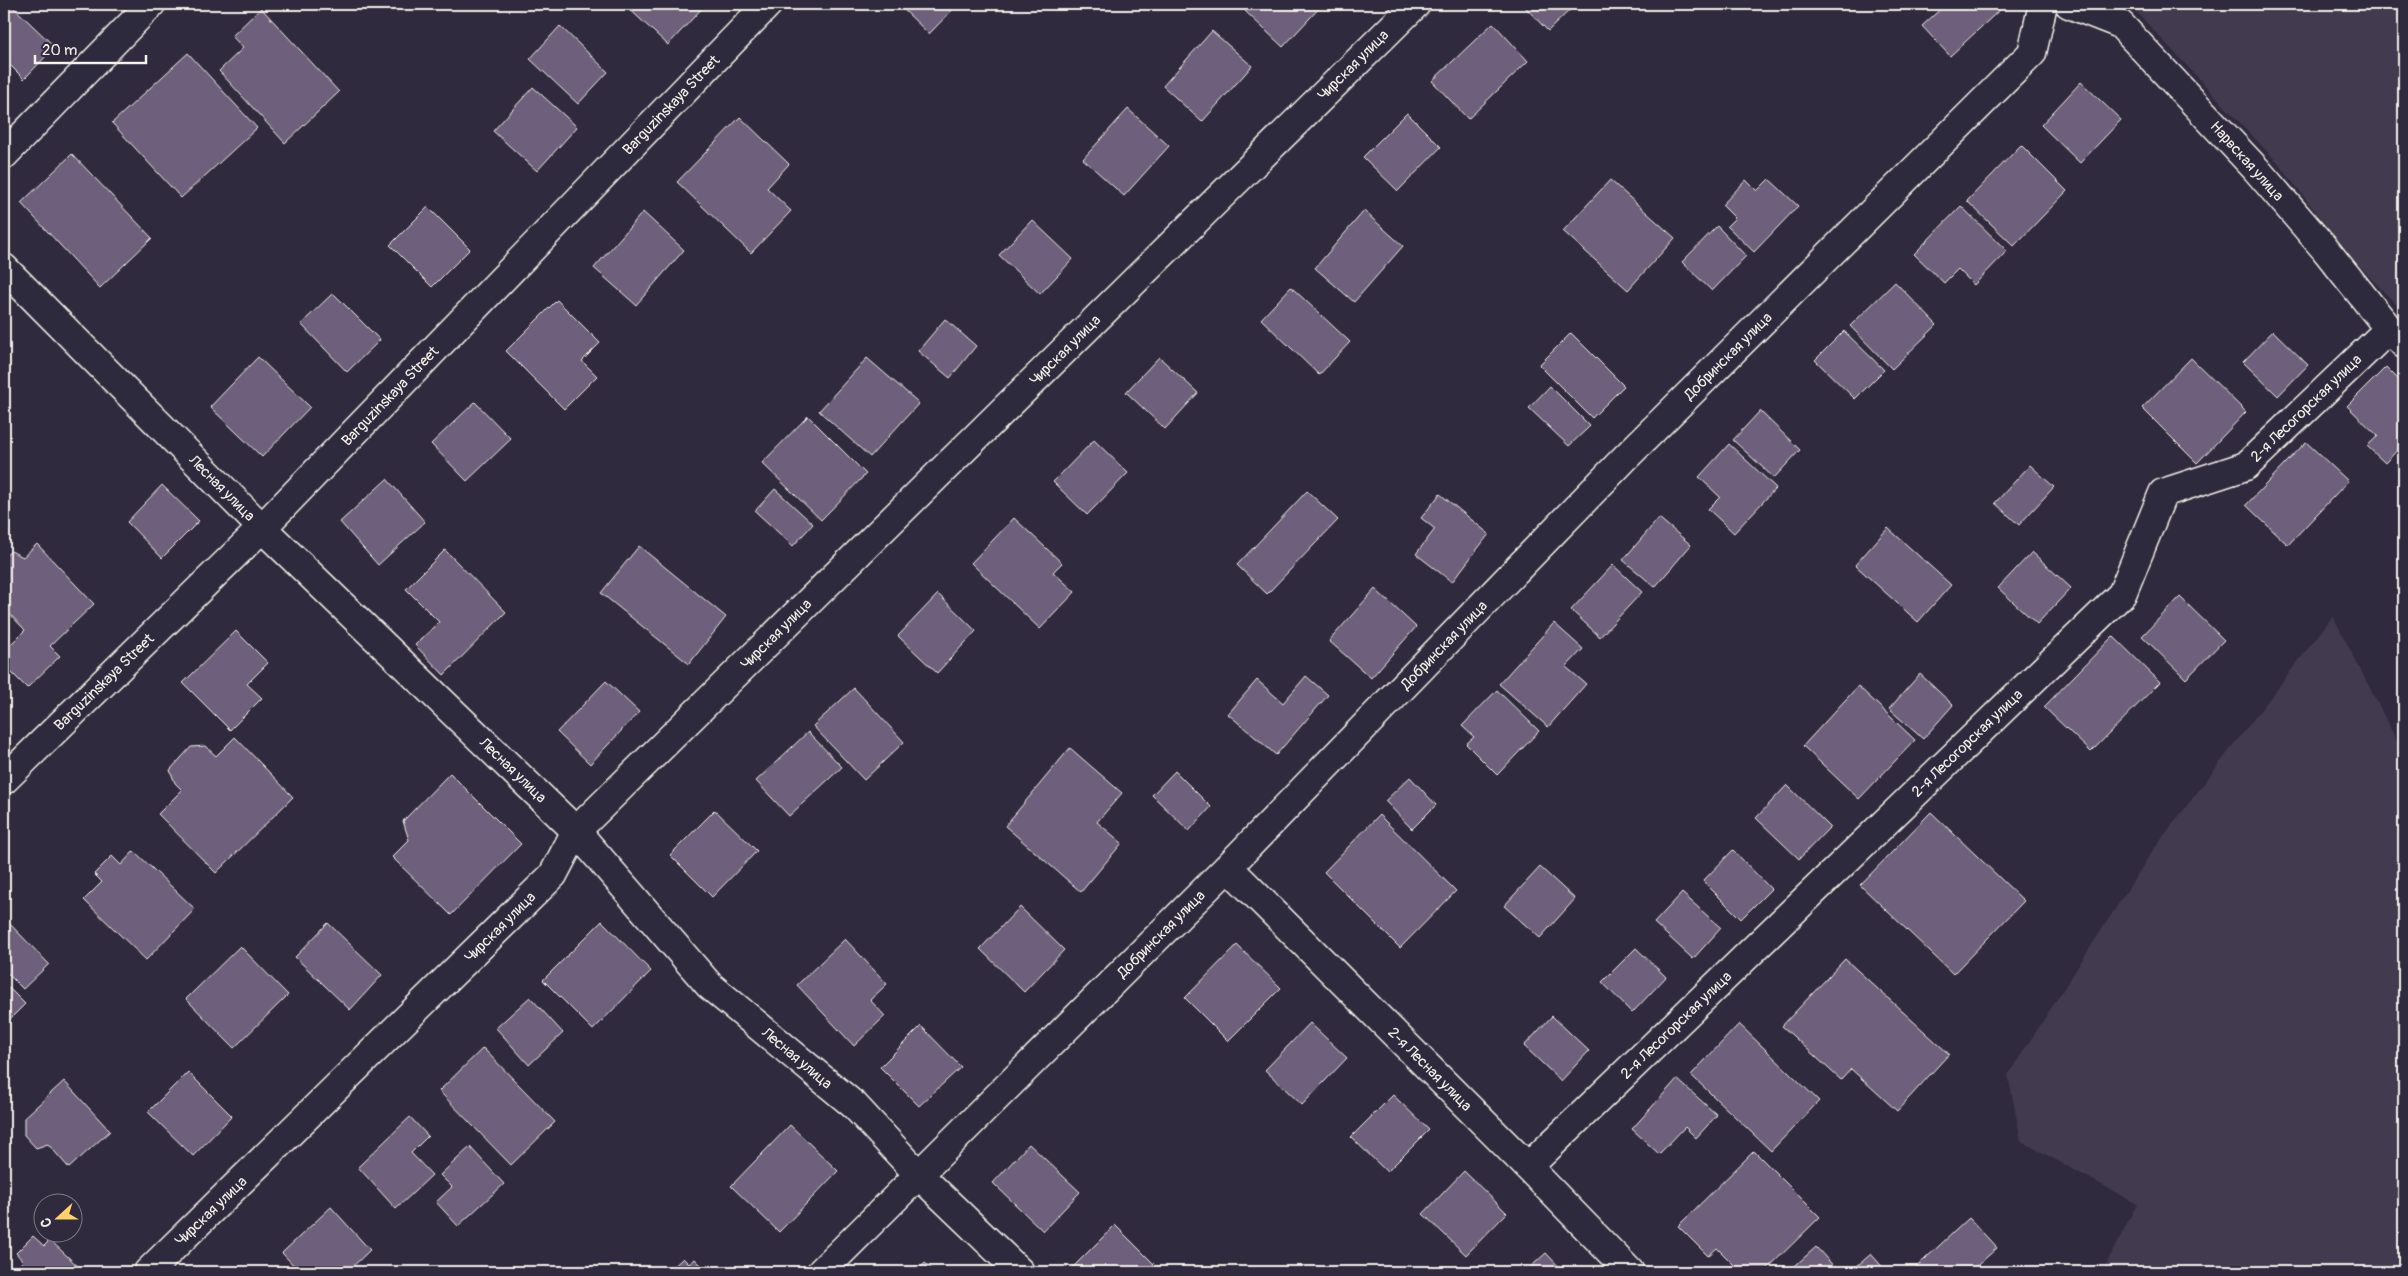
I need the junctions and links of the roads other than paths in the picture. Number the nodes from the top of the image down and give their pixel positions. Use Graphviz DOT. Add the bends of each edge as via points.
graph roads {
  1 [pos="151,4"];
  2 [pos="768,4"];
  3 [pos="1416,4"];
  4 [pos="2044,4"];
  5 [pos="2069,4"];
  6 [pos="4,155"];
  7 [pos="4,268"];
  8 [pos="2397,336"];
  9 [pos="262,528"];
  10 [pos="4,780"];
  11 [pos="576,831"];
  12 [pos="1228,867"];
  13 [pos="1528,1167"];
  14 [pos="918,1174"];
  15 [pos="148,1272"];
  16 [pos="821,1272"];
  17 [pos="1020,1272"];
  18 [pos="1630,1272"];
  1 -- 6 [label="street"];
  2 -- 9 [label="street, Barguzinskaya Street"];
  3 -- 11 [label="street, Чирская улица"];
  4 -- 12 [label="street, Добринская улица" via="2032,53 1626,457"];
  5 -- 8 [label="street, Нарвская улица" via="2120,24 2256,169"];
  7 -- 9 [label="street, Лесная улица"];
  8 -- 13 [label="street, 2-я Лесогорская улица" via="2246,466 2163,493 2122,594"];
  9 -- 10 [label="street, Barguzinskaya Street"];
  9 -- 11 [label="street, Лесная улица"];
  11 -- 14 [label="street, Лесная улица" via="709,985 855,1106"];
  11 -- 15 [label="street, Чирская улица" via="553,875"];
  12 -- 13 [label="street, 2-я Лесная улица"];
  12 -- 14 [label="street, Добринская улица"];
  13 -- 18 [label="street, 2-я Лесная улица"];
  14 -- 16 [label="street, Добринская улица"];
  14 -- 17 [label="street, Лесная улица"];
}
